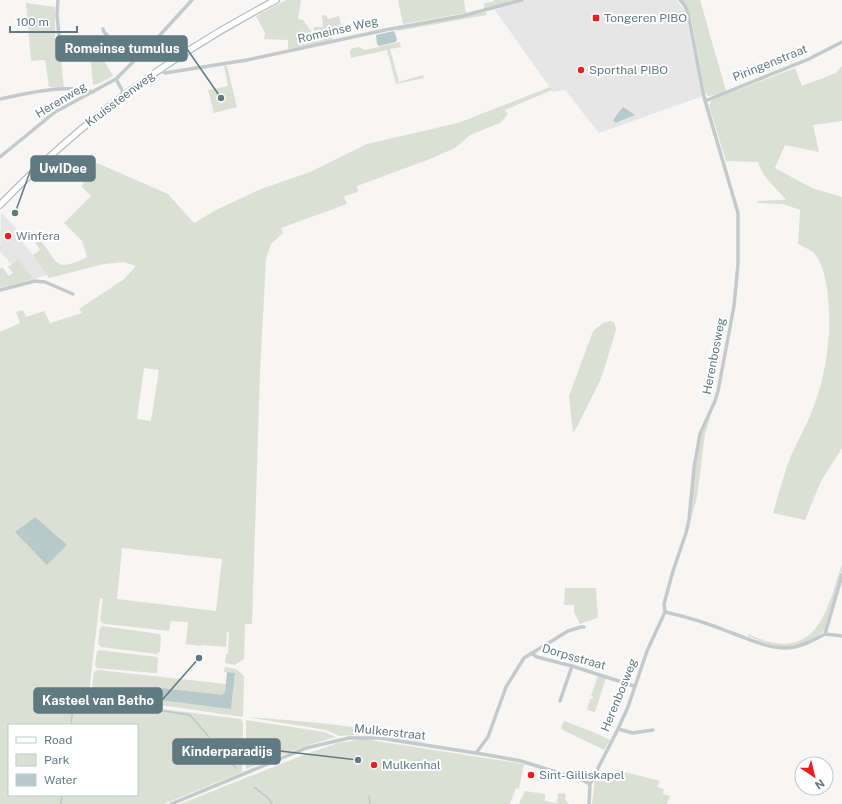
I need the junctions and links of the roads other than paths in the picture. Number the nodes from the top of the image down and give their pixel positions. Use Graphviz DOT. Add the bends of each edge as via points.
graph roads {
  1 [pos="58,0"];
  2 [pos="192,0"];
  3 [pos="276,0"];
  4 [pos="522,0"];
  5 [pos="680,0"];
  6 [pos="103,29"];
  7 [pos="59,35"];
  8 [pos="842,42"];
  9 [pos="133,62"];
  10 [pos="160,69"];
  11 [pos="116,79"];
  12 [pos="92,92"];
  13 [pos="124,94"];
  14 [pos="0,99"];
  15 [pos="705,100"];
  16 [pos="0,157"];
  17 [pos="0,205"];
  18 [pos="0,290"];
  19 [pos="72,294"];
  20 [pos="842,575"];
  21 [pos="665,612"];
  22 [pos="584,627"];
  23 [pos="825,634"];
  24 [pos="842,636"];
  25 [pos="531,653"];
  26 [pos="572,666"];
  27 [pos="634,686"];
  28 [pos="560,701"];
  29 [pos="618,729"];
  30 [pos="653,730"];
  31 [pos="476,753"];
  32 [pos="590,784"];
  33 [pos="171,804"];
  34 [pos="589,804"];
  1 -- 7 [label="street"];
  2 -- 9 [label="street, Herenweg"];
  3 -- 10 [label="main road, Kruissteenweg" via="236,21"];
  4 -- 10 [label="street, Romeinse Weg" via="462,16 226,64 164,73"];
  5 -- 15 [label="street, Herenbosweg" via="688,13"];
  6 -- 9 [label="street"];
  8 -- 15 [label="street, Piringenstraat" via="809,59"];
  9 -- 11 [label="street, Herenweg"];
  10 -- 13 [label="main road, Kruissteenweg"];
  11 -- 12 [label="street, Herenweg"];
  11 -- 13 [label="street"];
  12 -- 14 [label="street" via="49,90"];
  12 -- 16 [label="street, Herenweg" via="55,112"];
  13 -- 17 [label="main road, Kruissteenweg" via="48,157"];
  15 -- 21 [label="street, Herenbosweg" via="737,204 738,264 734,306 718,391 700,434 689,520 664,604"];
  18 -- 19 [label="street" via="35,281 45,282"];
  20 -- 23 [label="street"];
  21 -- 23 [label="street" via="693,618 776,648 799,646"];
  21 -- 27 [label="street, Herenbosweg"];
  22 -- 25 [label="street" via="568,631"];
  23 -- 24 [label="street"];
  25 -- 26 [label="street, Dorpsstraat" via="537,658"];
  25 -- 31 [label="street" via="524,658 506,688 488,737"];
  26 -- 27 [label="street, Dorpsstraat"];
  26 -- 28 [label="street"];
  27 -- 29 [label="street, Herenbosweg"];
  29 -- 30 [label="street" via="634,732"];
  29 -- 32 [label="street, Herenbosweg"];
  31 -- 32 [label="street, Mulkerstraat" via="521,761"];
  31 -- 33 [label="street, Mulkerstraat" via="380,738 348,738 306,748"];
  32 -- 34 [label="street"];
}
